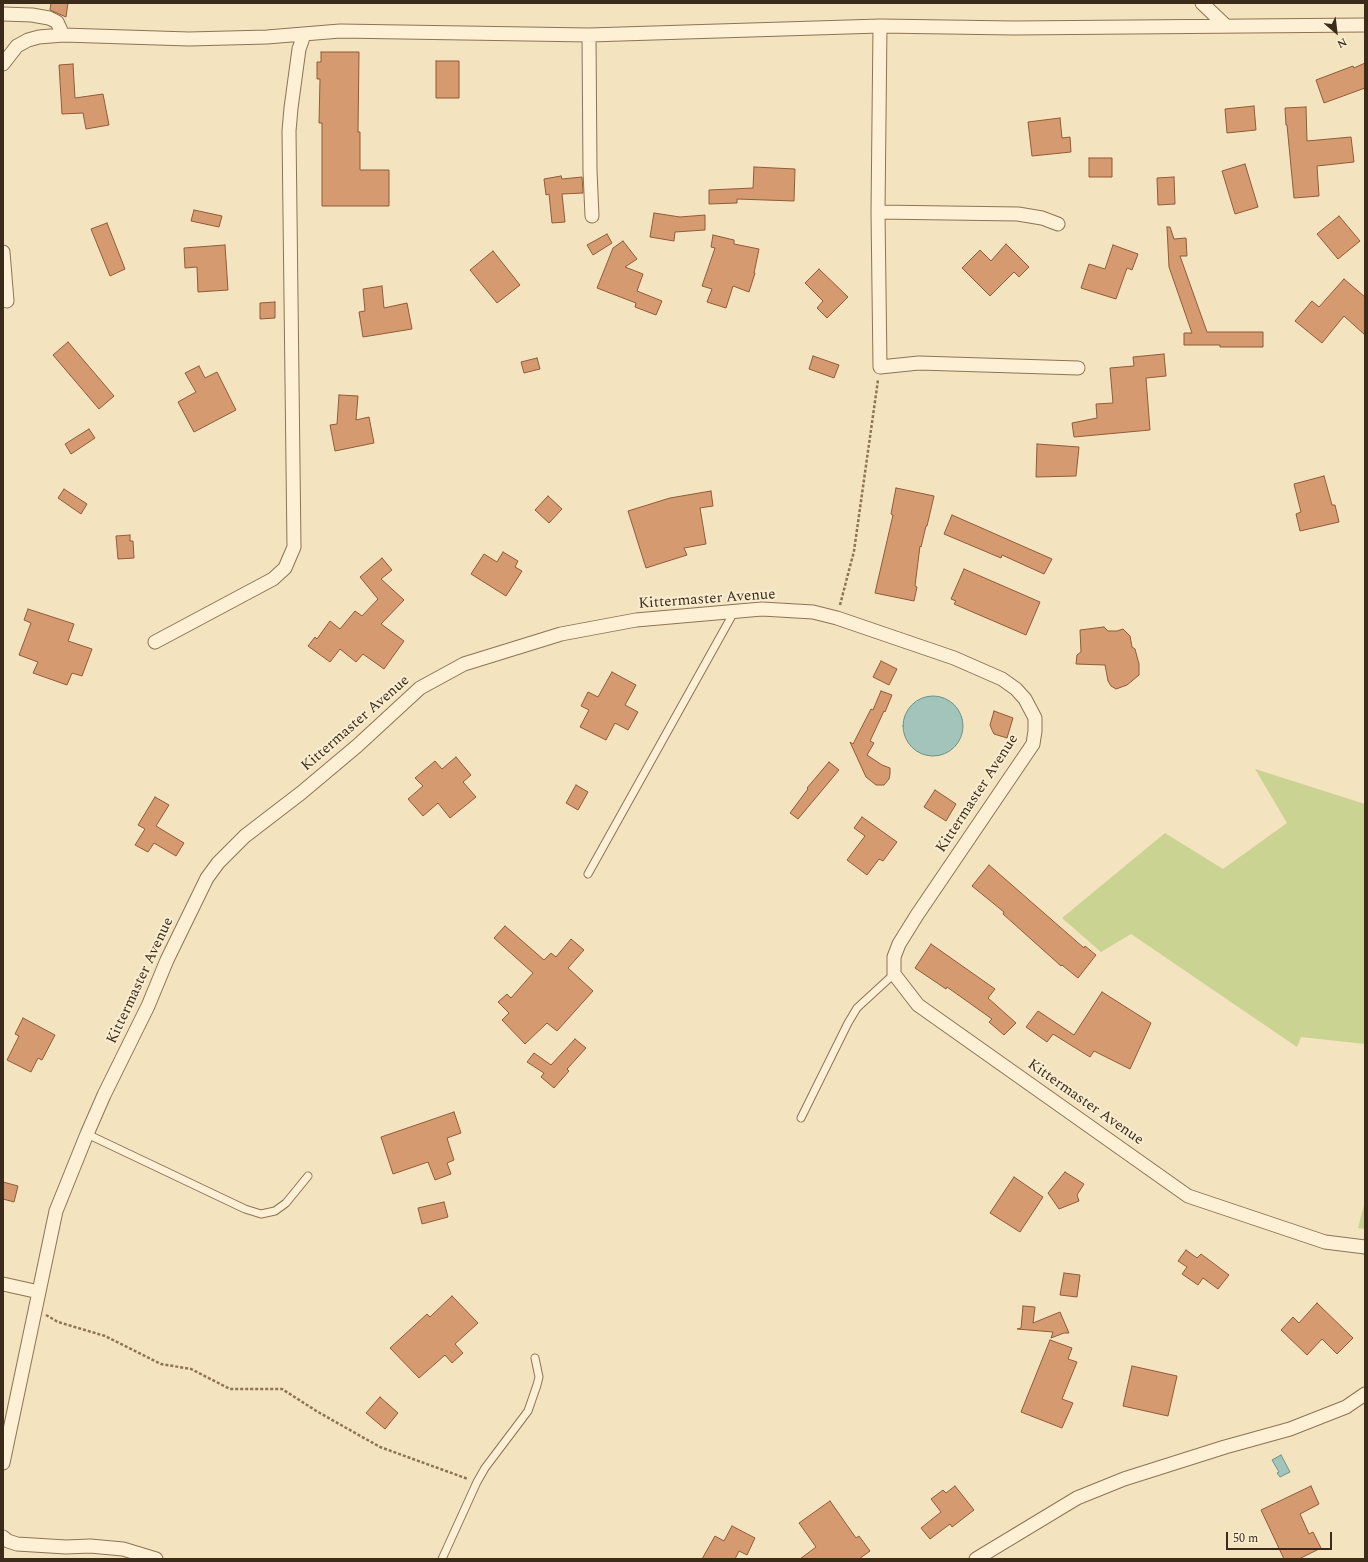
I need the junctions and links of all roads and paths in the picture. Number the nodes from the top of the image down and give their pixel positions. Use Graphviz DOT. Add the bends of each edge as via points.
graph roads {
  1 [pos="1202,3"];
  2 [pos="3,14"];
  3 [pos="1365,25"];
  4 [pos="880,26"];
  5 [pos="1226,26"];
  6 [pos="63,35"];
  7 [pos="304,35"];
  8 [pos="589,35"];
  9 [pos="3,64"];
  10 [pos="878,212"];
  11 [pos="592,216"];
  12 [pos="1058,224"];
  13 [pos="3,252"];
  14 [pos="7,301"];
  15 [pos="880,367"];
  16 [pos="1078,368"];
  17 [pos="734,612"];
  18 [pos="837,618"];
  19 [pos="154,642"];
  20 [pos="588,874"];
  21 [pos="894,974"];
  22 [pos="801,1118"];
  23 [pos="86,1134"];
  24 [pos="308,1176"];
  25 [pos="1365,1247"];
  26 [pos="3,1284"];
  27 [pos="39,1292"];
  28 [pos="35,1310"];
  29 [pos="535,1358"];
  30 [pos="1365,1394"];
  31 [pos="3,1463"];
  32 [pos="477,1482"];
  33 [pos="3,1537"];
  34 [pos="156,1559"];
  35 [pos="442,1559"];
  36 [pos="976,1559"];
  1 -- 5 [label="street"];
  2 -- 6 [label="street" via="49,18 56,22"];
  3 -- 5 [label="street"];
  4 -- 5 [label="street"];
  4 -- 8 [label="street"];
  4 -- 10 [label="street"];
  6 -- 7 [label="street" via="189,39"];
  6 -- 9 [label="street" via="28,40 17,46"];
  7 -- 8 [label="street" via="340,31"];
  7 -- 19 [label="street" via="299,49 289,131 294,547 284,568 273,579"];
  8 -- 11 [label="street"];
  10 -- 12 [label="street" via="1018,214"];
  10 -- 15 [label="street"];
  13 -- 14 [label="street"];
  15 -- 16 [label="street" via="919,363"];
  15 -- 18 [label="path" via="854,551"];
  17 -- 18 [label="street, Kittermaster Avenue" via="762,609 806,611"];
  17 -- 20 [label="lane"];
  17 -- 23 [label="street, Kittermaster Avenue" via="636,620 561,634 464,664 420,688 357,746 245,836 218,862 206,878"];
  18 -- 21 [label="street, Kittermaster Avenue" via="954,658 1002,679 1025,699 1035,718 1033,744 899,944 894,957"];
  21 -- 22 [label="lane" via="857,1008"];
  21 -- 25 [label="street, Kittermaster Avenue" via="918,1005 1188,1196 1325,1242"];
  23 -- 24 [label="lane" via="245,1209 261,1214 275,1211 286,1203"];
  23 -- 27 [label="street, Kittermaster Avenue" via="56,1211"];
  26 -- 27 [label="street"];
  27 -- 28 [label="street, Kittermaster Avenue"];
  28 -- 31 [label="street, Kittermaster Avenue"];
  28 -- 32 [label="path" via="58,1322 105,1336 161,1364 191,1369 230,1389 282,1389 380,1447"];
  29 -- 32 [label="lane" via="538,1381 528,1411"];
  30 -- 36 [label="street" via="1346,1407 1290,1429 1124,1479 1078,1498"];
  32 -- 35 [label="lane"];
  33 -- 34 [label="street" via="17,1544 122,1549"];
}
